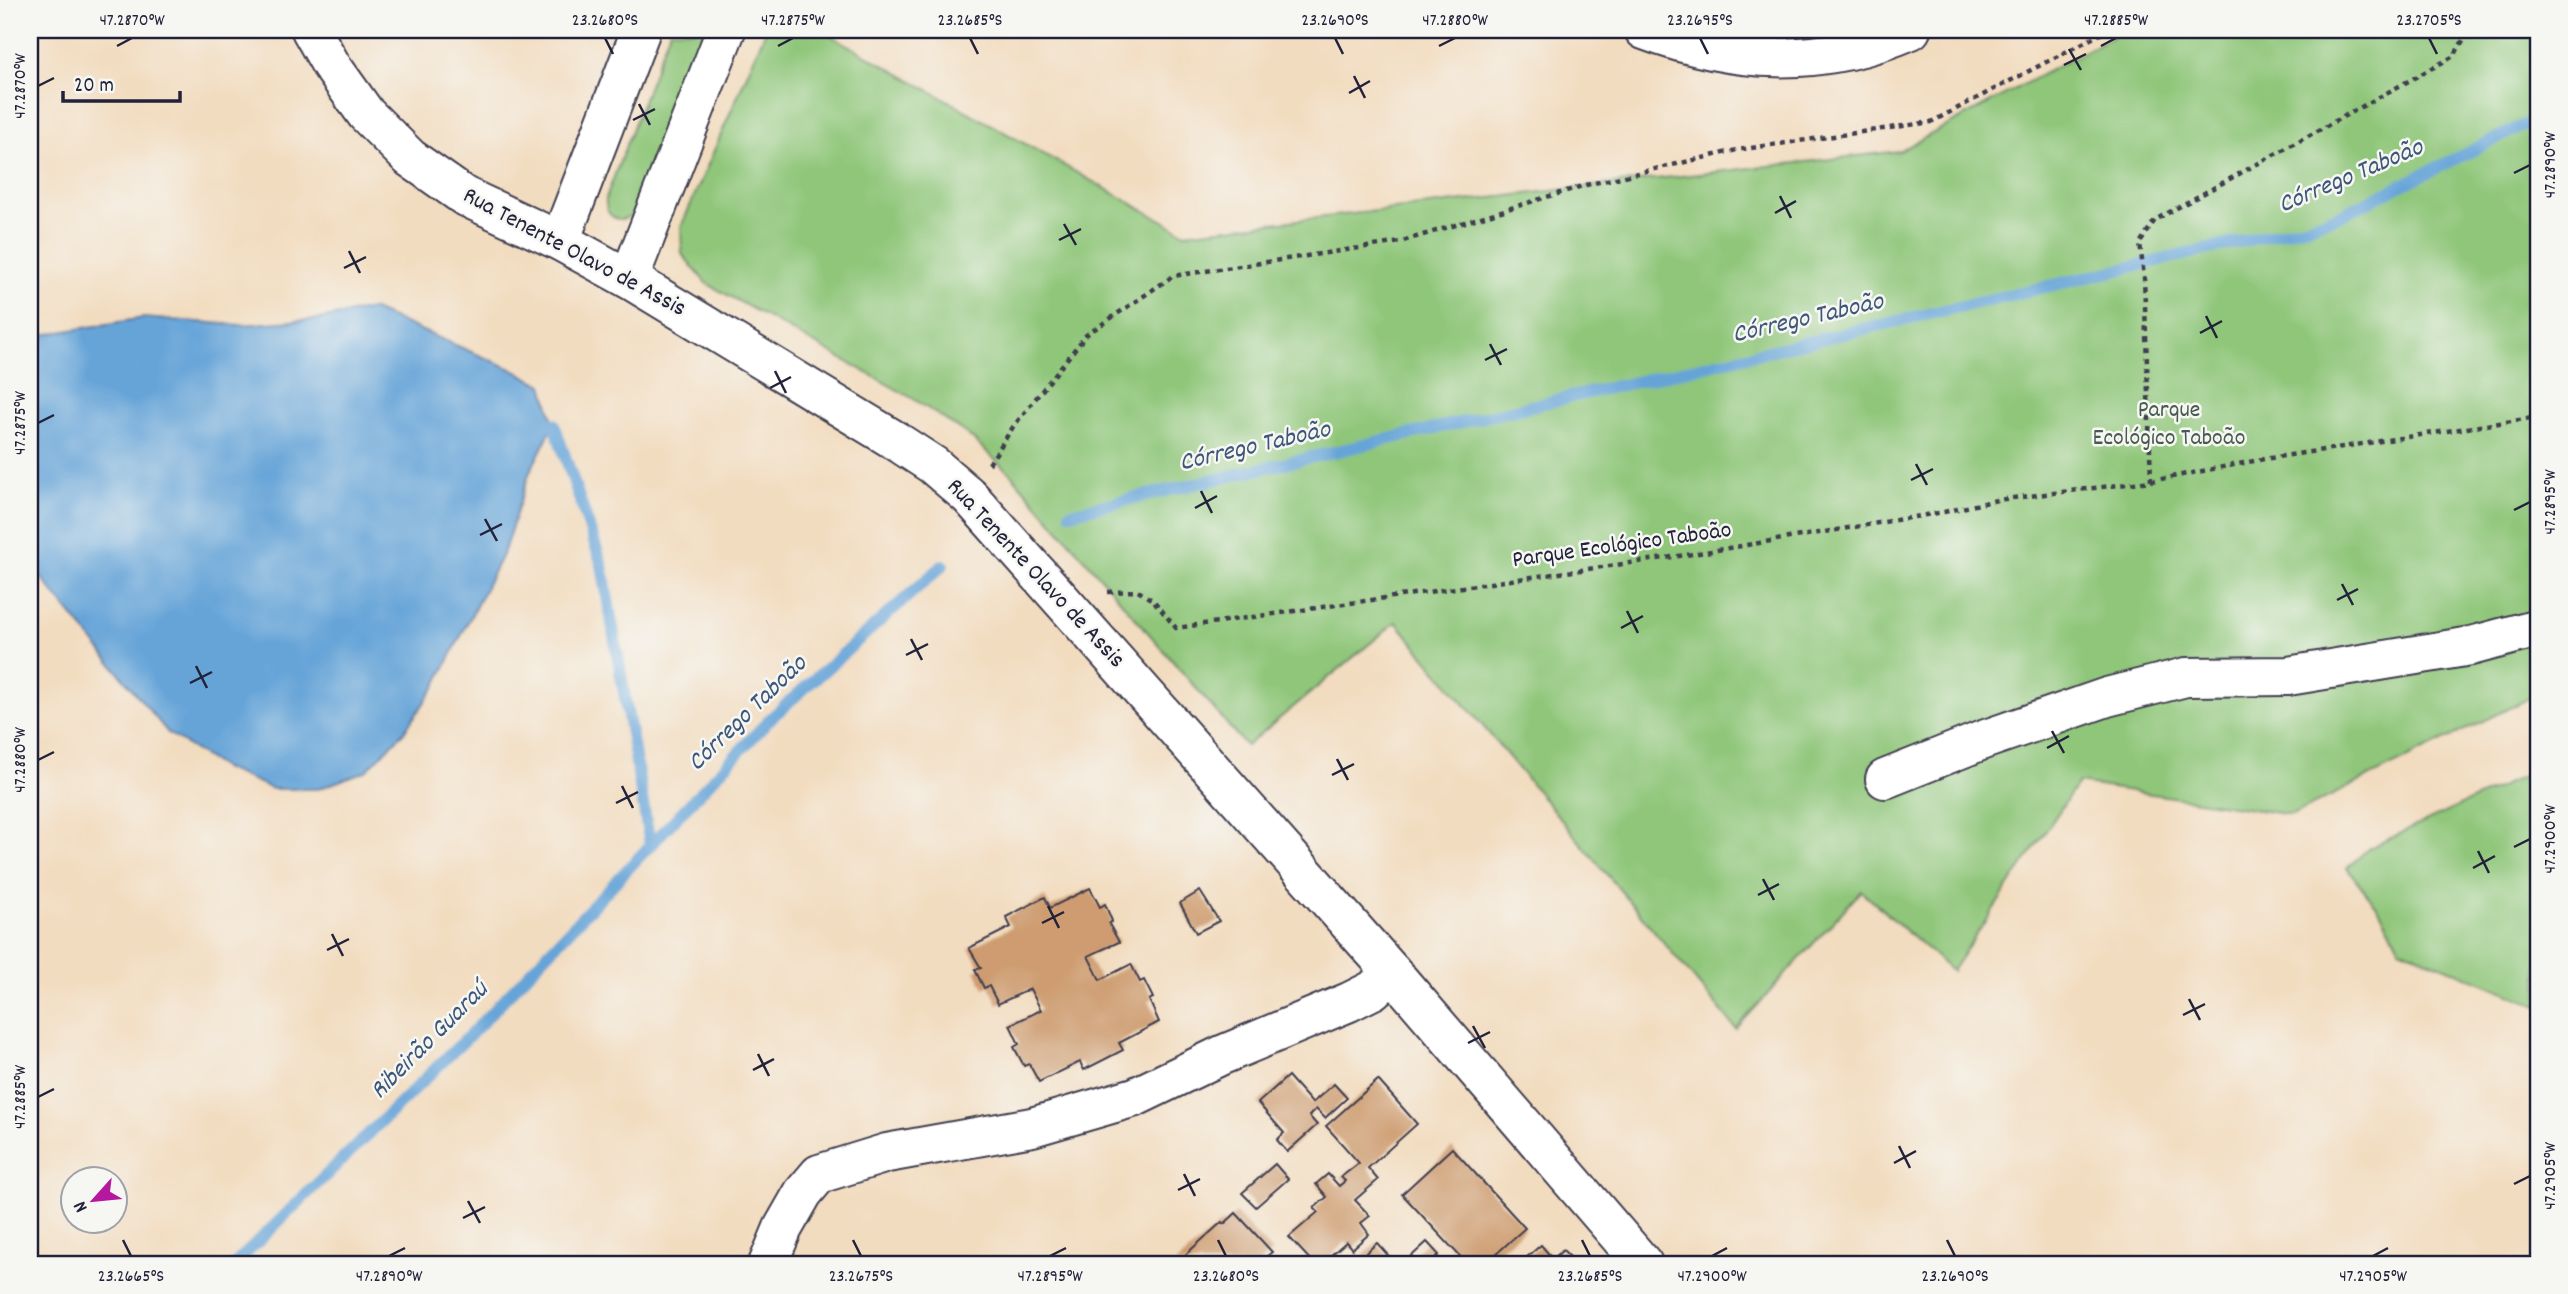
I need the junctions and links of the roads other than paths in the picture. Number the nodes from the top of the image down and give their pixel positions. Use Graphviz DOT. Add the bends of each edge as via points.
graph roads {
  1 [pos="311,30"];
  2 [pos="641,30"];
  3 [pos="726,30"];
  4 [pos="1644,30"];
  5 [pos="1911,30"];
  6 [pos="1850,40"];
  7 [pos="560,241"];
  8 [pos="629,279"];
  9 [pos="2538,628"];
  10 [pos="1885,779"];
  11 [pos="1392,972"];
  12 [pos="768,1264"];
  13 [pos="1643,1264"];
  1 -- 7 [label="street, Rua Tenente Olavo de Assis" via="366,114 410,158 464,196"];
  2 -- 7 [label="street"];
  3 -- 8 [label="street"];
  4 -- 6 [label="street" via="1714,52 1759,58 1809,58"];
  5 -- 6 [label="street" via="1892,38"];
  7 -- 8 [label="street, Rua Tenente Olavo de Assis"];
  8 -- 11 [label="street, Rua Tenente Olavo de Assis" via="896,441 969,496"];
  9 -- 10 [label="street" via="2471,646 2288,676 2186,677 2107,697"];
  11 -- 12 [label="street" via="1373,990 1349,1002 1135,1097 1032,1127 887,1153 820,1174 783,1228"];
  11 -- 13 [label="street, Rua Tenente Olavo de Assis"];
}
